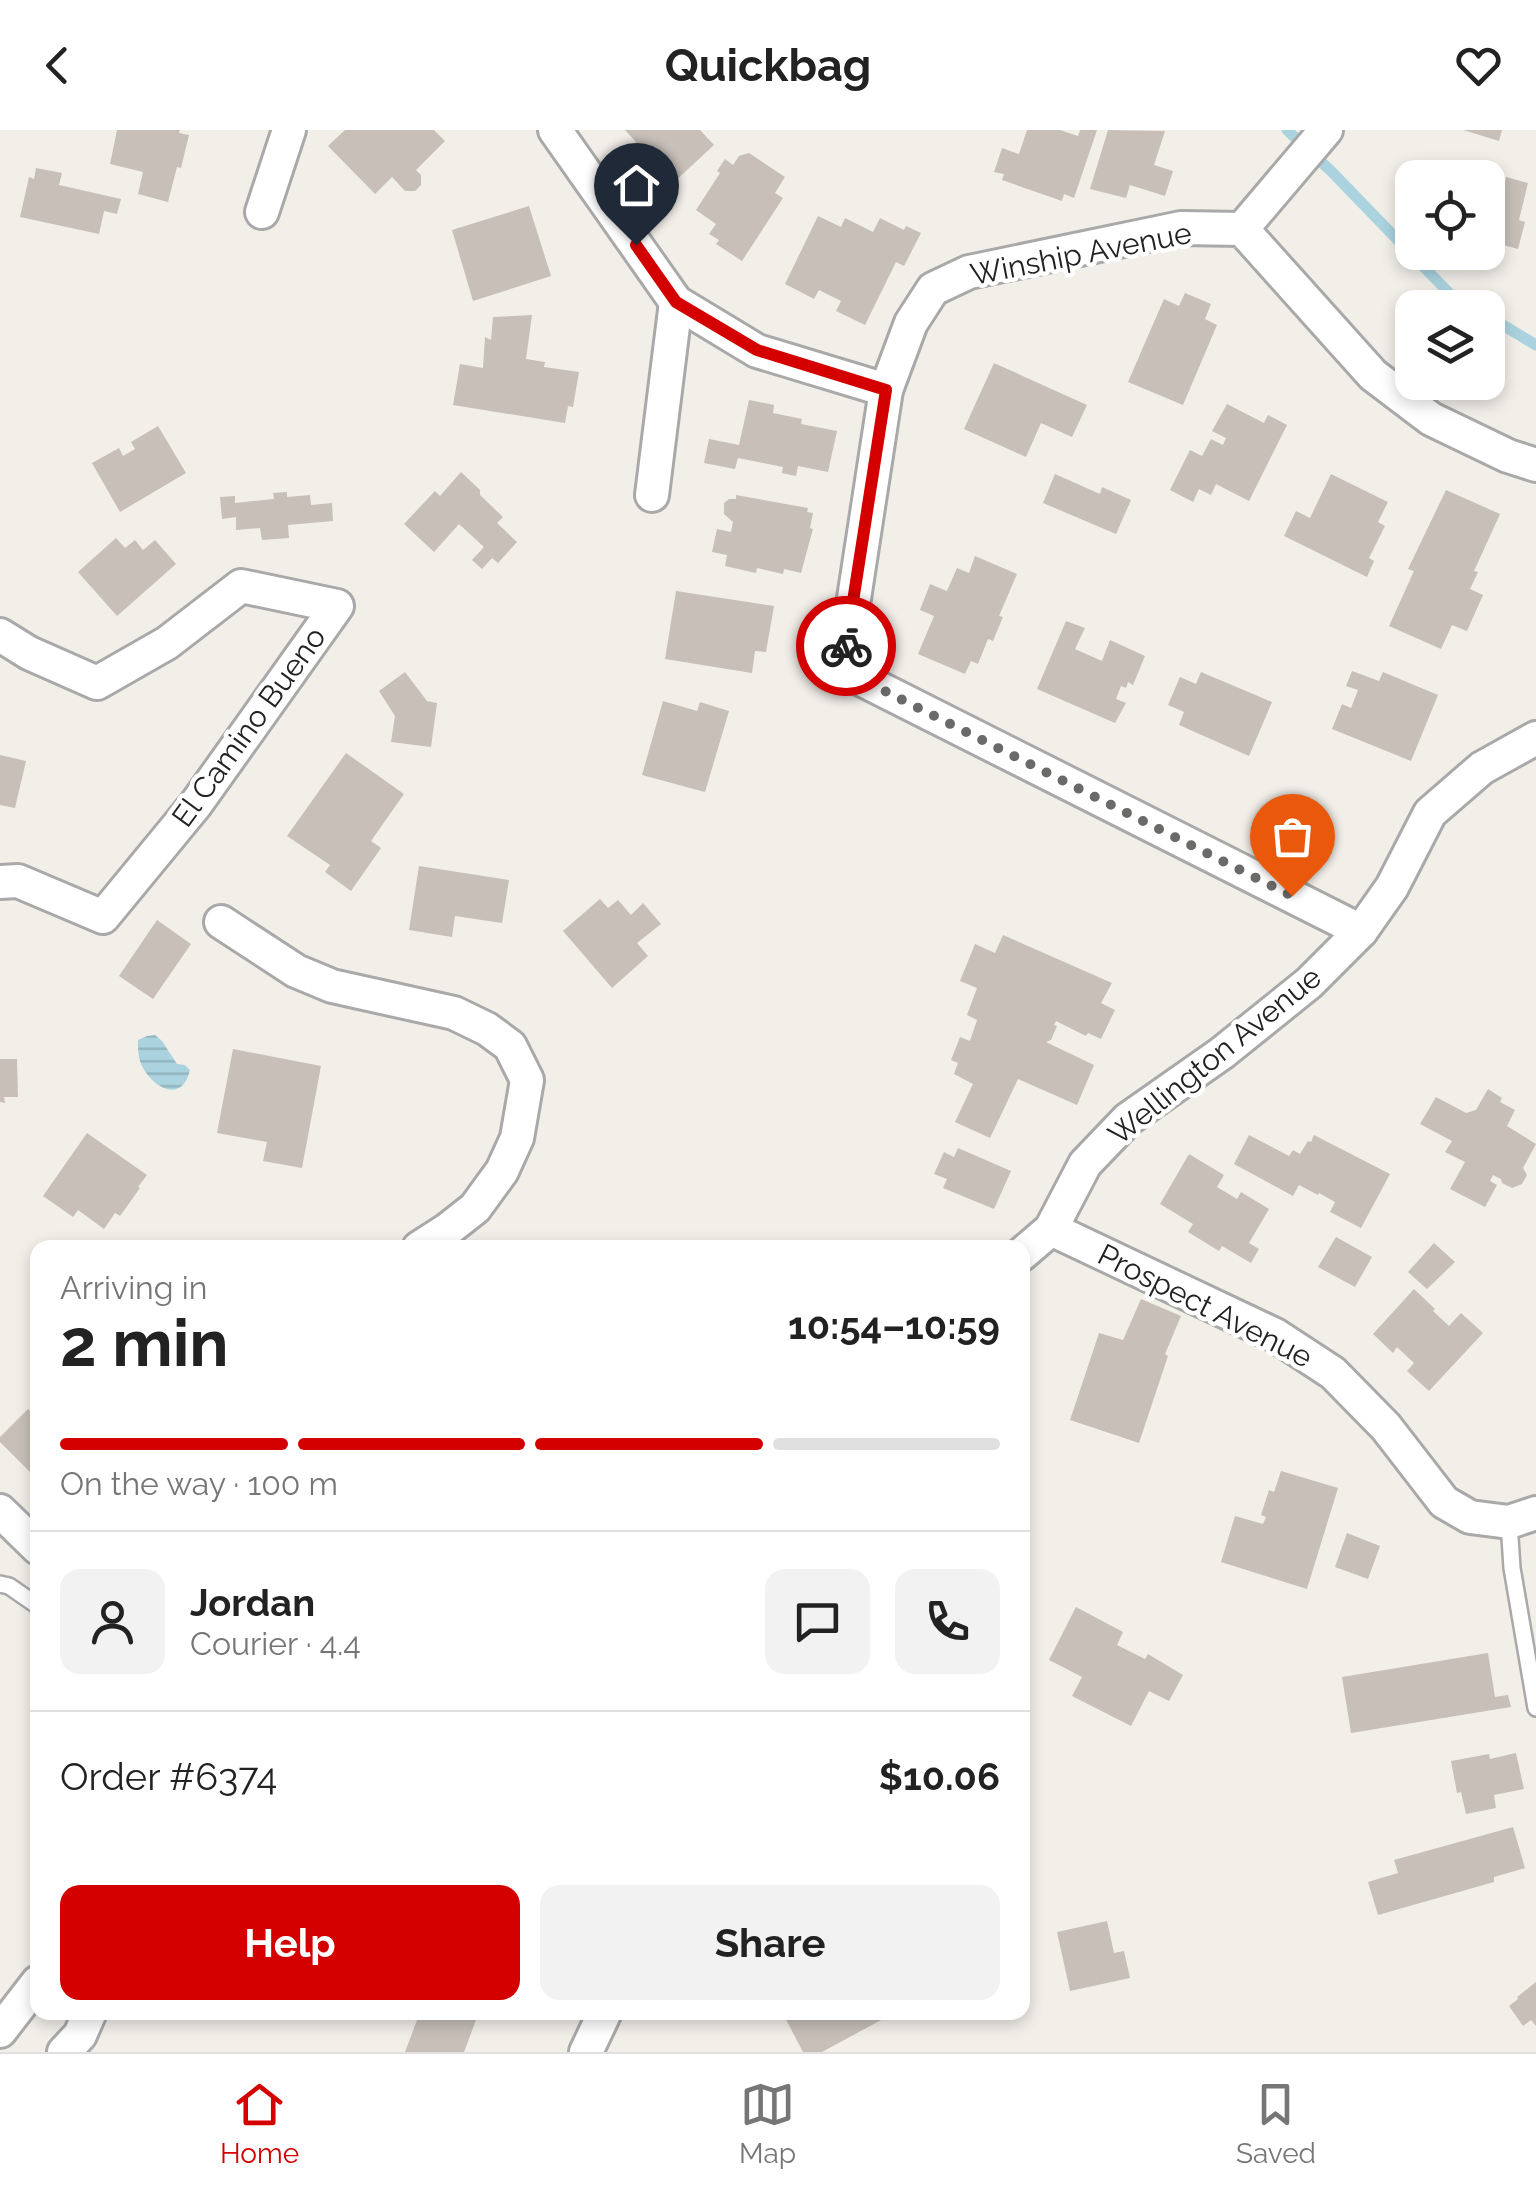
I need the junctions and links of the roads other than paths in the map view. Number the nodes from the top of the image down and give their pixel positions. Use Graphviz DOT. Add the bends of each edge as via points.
graph roads {
  1 [pos="288,130"];
  2 [pos="554,130"];
  3 [pos="1326,130"];
  4 [pos="262,212"];
  5 [pos="1242,229"];
  6 [pos="676,302"];
  7 [pos="886,390"];
  8 [pos="1536,465"];
  9 [pos="652,496"];
  10 [pos="0,635"];
  11 [pos="1536,738"];
  12 [pos="0,882"];
  13 [pos="221,922"];
  14 [pos="1360,932"];
  15 [pos="1051,1229"];
  16 [pos="432,1240"];
  17 [pos="1030,1249"];
  18 [pos="0,1511"];
  19 [pos="1522,1518"];
  20 [pos="30,1540"];
  21 [pos="0,1584"];
  22 [pos="30,1601"];
  23 [pos="1536,1708"];
  24 [pos="30,1993"];
  25 [pos="87,2020"];
  26 [pos="601,2020"];
  27 [pos="0,2032"];
  28 [pos="64,2052"];
  29 [pos="586,2052"];
  1 -- 4 [label="street"];
  2 -- 6 [label="street"];
  3 -- 5 [label="street"];
  5 -- 7 [label="street, Winship Avenue" via="1180,228 970,272 933,289 911,323"];
  5 -- 8 [label="street" via="1373,375 1431,418"];
  6 -- 7 [label="street" via="757,350"];
  6 -- 9 [label="street"];
  7 -- 14 [label="street, Winship Avenue" via="843,670"];
  10 -- 12 [label="street, El Camino Bueno" via="97,682 167,643 242,586 337,606 196,804 103,917 18,881"];
  11 -- 14 [label="street, Wellington Avenue" via="1482,768 1430,814"];
  13 -- 16 [label="street" via="296,971 332,986 454,1013 510,1046 527,1080 517,1138 476,1208"];
  14 -- 15 [label="street, Wellington Avenue" via="1222,1054 1128,1119 1085,1164"];
  15 -- 17 [label="street, Wellington Avenue"];
  15 -- 19 [label="street, Prospect Avenue" via="1275,1335 1333,1373 1444,1502 1470,1517"];
  18 -- 20 [label="street"];
  19 -- 23 [label="lane" via="1512,1568"];
  21 -- 22 [label="lane"];
  24 -- 27 [label="street"];
  25 -- 28 [label="street"];
  26 -- 29 [label="street"];
}
